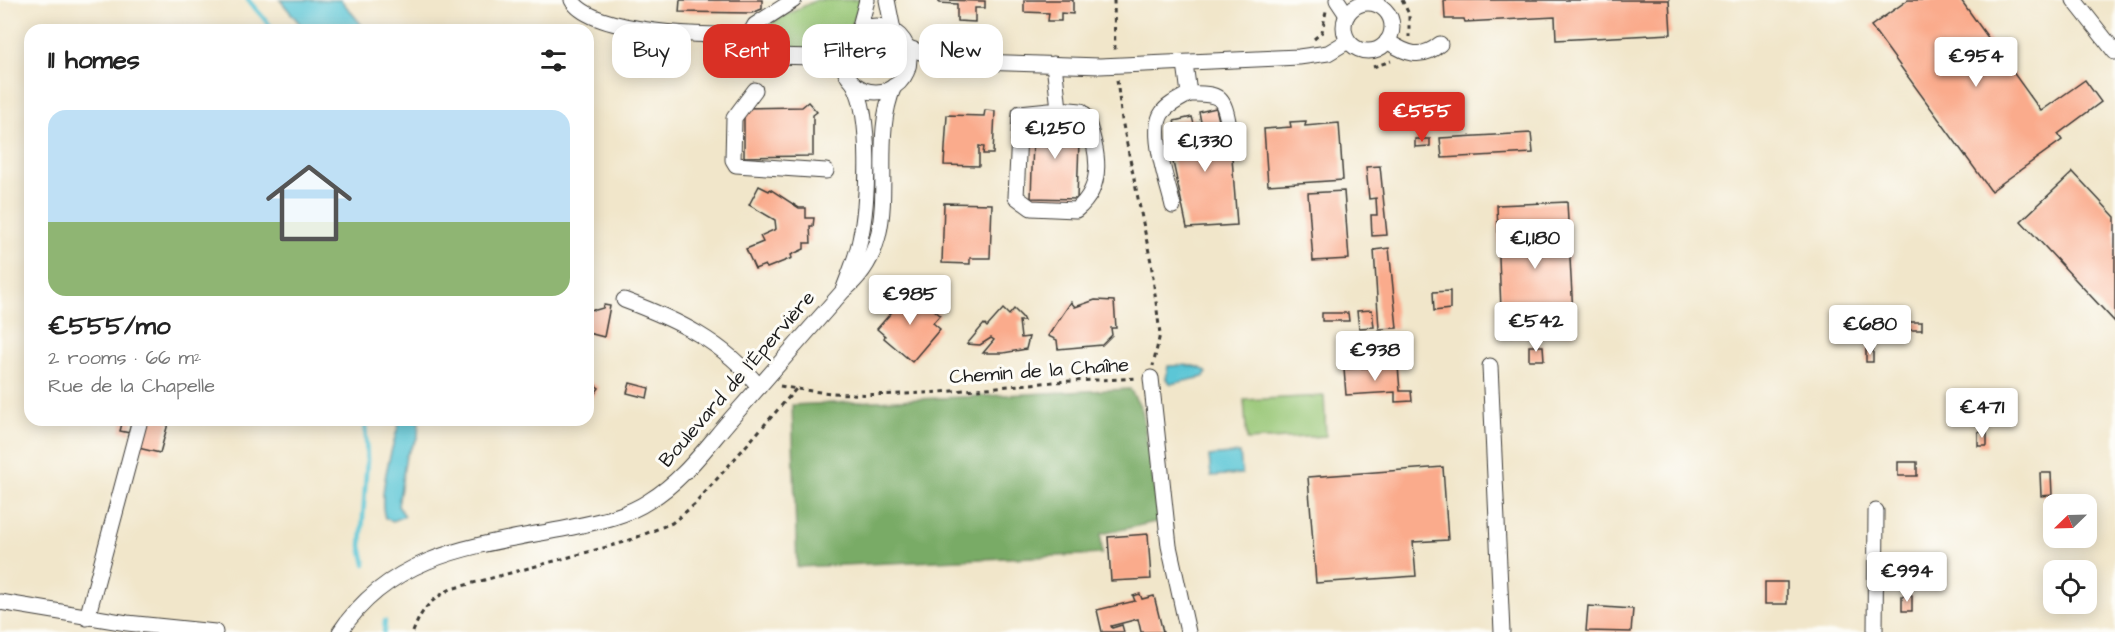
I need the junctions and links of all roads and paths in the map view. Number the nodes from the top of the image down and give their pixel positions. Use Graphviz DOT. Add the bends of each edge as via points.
graph roads {
  1 [pos="572,0"];
  2 [pos="794,0"];
  3 [pos="867,0"];
  4 [pos="886,0"];
  5 [pos="1114,0"];
  6 [pos="2074,0"];
  7 [pos="1332,3"];
  8 [pos="1347,15"];
  9 [pos="756,24"];
  10 [pos="861,24"];
  11 [pos="892,24"];
  12 [pos="703,35"];
  13 [pos="1311,41"];
  14 [pos="1348,41"];
  15 [pos="1387,41"];
  16 [pos="1440,45"];
  17 [pos="1124,52"];
  18 [pos="2115,52"];
  19 [pos="1115,59"];
  20 [pos="1003,63"];
  21 [pos="1185,63"];
  22 [pos="1054,64"];
  23 [pos="919,72"];
  24 [pos="850,78"];
  25 [pos="852,78"];
  26 [pos="900,78"];
  27 [pos="899,81"];
  28 [pos="755,90"];
  29 [pos="1189,94"];
  30 [pos="1059,109"];
  31 [pos="1229,127"];
  32 [pos="826,171"];
  33 [pos="1173,206"];
  34 [pos="843,291"];
  35 [pos="624,300"];
  36 [pos="1490,366"];
  37 [pos="1151,378"];
  38 [pos="762,383"];
  39 [pos="138,426"];
  40 [pos="1876,511"];
  41 [pos="0,602"];
  42 [pos="87,618"];
  43 [pos="215,632"];
  44 [pos="340,632"];
  45 [pos="1188,632"];
  46 [pos="1502,632"];
  47 [pos="1875,632"];
  1 -- 12 [label="street" via="601,20"];
  2 -- 9 [label="street"];
  3 -- 10 [label="street"];
  4 -- 11 [label="street"];
  5 -- 19 [label="path, Chemin de la Chaîne"];
  6 -- 18 [label="street"];
  7 -- 8 [label="street"];
  7 -- 13 [label="path" via="1322,32"];
  8 -- 14 [label="street" via="1344,28"];
  8 -- 15 [label="street" via="1362,3 1381,6 1391,22"];
  14 -- 15 [label="street" via="1368,51"];
  14 -- 21 [label="street" via="1322,55"];
  15 -- 16 [label="street" via="1419,54 1428,54"];
  17 -- 19 [label="path"];
  19 -- 21 [label="street"];
  19 -- 22 [label="street"];
  19 -- 37 [label="path, Chemin de la Chaîne" via="1160,333"];
  20 -- 22 [label="street"];
  21 -- 29 [label="street"];
  22 -- 30 [label="street"];
  23 -- 27 [label="street"];
  24 -- 34 [label="street, Boulevard de l'Épervière" via="861,100 866,125 864,205 860,242"];
  25 -- 27 [label="street" via="874,92"];
  26 -- 27 [label="street"];
  27 -- 34 [label="street, Boulevard de l'Épervière" via="885,112 883,206 878,238 859,278"];
  28 -- 32 [label="street" via="734,118 736,165"];
  29 -- 31 [label="street" via="1215,96 1222,101"];
  29 -- 33 [label="street" via="1162,111 1158,121 1157,137"];
  30 -- 30 [label="street" via="1020,113 1016,197 1031,208 1076,210 1095,188 1097,171 1086,117 1081,111"];
  34 -- 38 [label="street, Boulevard de l'Épervière"];
  35 -- 38 [label="street" via="700,334"];
  36 -- 46 [label="street"];
  37 -- 38 [label="path, Chemin de la Chaîne" via="858,395"];
  37 -- 45 [label="street" via="1169,546"];
  38 -- 44 [label="street, Boulevard de l'Épervière" via="683,474 648,502 599,522 475,546 431,559 380,587 359,606"];
  39 -- 42 [label="street"];
  40 -- 47 [label="street"];
  41 -- 42 [label="street"];
  42 -- 43 [label="street"];
}
